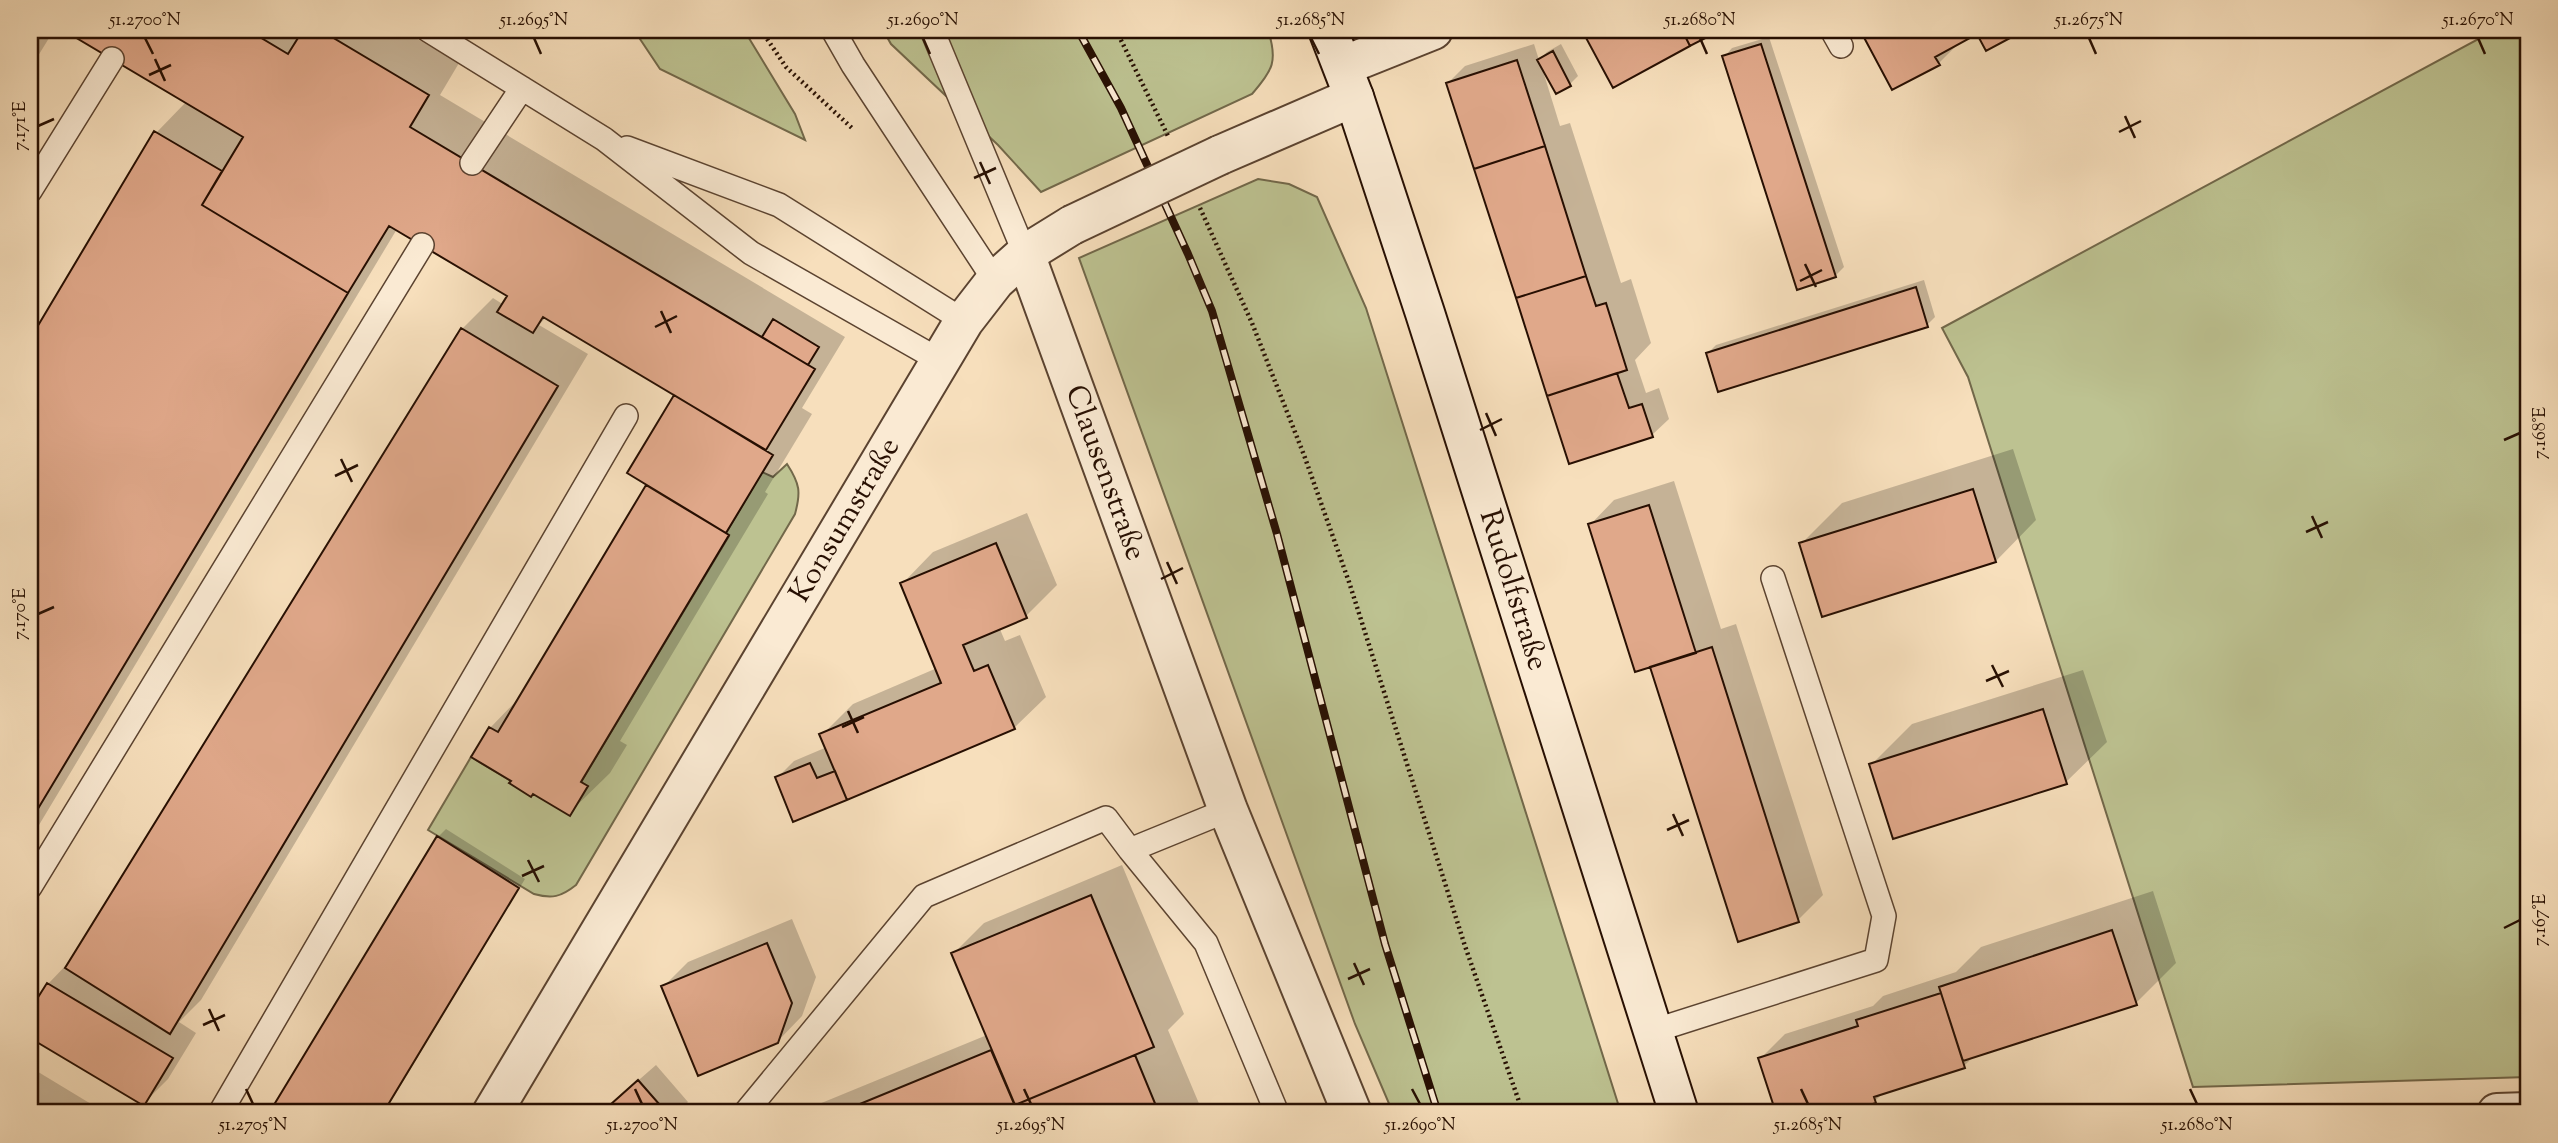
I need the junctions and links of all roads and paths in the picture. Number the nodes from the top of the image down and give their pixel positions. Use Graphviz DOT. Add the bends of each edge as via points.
graph roads {
  1 [pos="428,30"];
  2 [pos="833,30"];
  3 [pos="932,30"];
  4 [pos="1116,30"];
  5 [pos="1328,30"];
  6 [pos="1433,30"];
  7 [pos="112,60"];
  8 [pos="1349,82"];
  9 [pos="522,88"];
  10 [pos="1153,103"];
  11 [pos="604,139"];
  12 [pos="472,163"];
  13 [pos="30,191"];
  14 [pos="1214,237"];
  15 [pos="422,245"];
  16 [pos="1025,254"];
  17 [pos="995,281"];
  18 [pos="964,321"];
  19 [pos="939,360"];
  20 [pos="626,416"];
  21 [pos="1773,578"];
  22 [pos="1228,810"];
  23 [pos="1130,850"];
  24 [pos="30,887"];
  25 [pos="1653,1031"];
  26 [pos="2528,1112"];
  27 [pos="219,1113"];
  28 [pos="492,1113"];
  29 [pos="745,1113"];
  30 [pos="1277,1113"];
  31 [pos="1352,1113"];
  32 [pos="1523,1113"];
  33 [pos="1679,1113"];
  34 [pos="2497,1113"];
  1 -- 9 [label="lane"];
  2 -- 17 [label="lane"];
  3 -- 16 [label="lane, Clausenstraße"];
  4 -- 10 [label="path"];
  5 -- 8 [label="street, Rudolfstraße"];
  6 -- 8 [label="street"];
  7 -- 13 [label="lane"];
  8 -- 16 [label="street, Konsumstraße, bridge" via="1220,155 1072,225"];
  8 -- 25 [label="street, Rudolfstraße"];
  9 -- 11 [label="lane"];
  9 -- 12 [label="lane"];
  11 -- 18 [label="lane" via="779,205"];
  11 -- 19 [label="lane" via="751,253"];
  14 -- 32 [label="path" via="1304,455 1349,582"];
  15 -- 24 [label="lane"];
  16 -- 17 [label="street, Konsumstraße"];
  16 -- 22 [label="street, Clausenstraße"];
  17 -- 18 [label="street, Konsumstraße"];
  18 -- 19 [label="street, Konsumstraße"];
  19 -- 28 [label="street, Konsumstraße"];
  20 -- 27 [label="lane"];
  21 -- 25 [label="lane" via="1884,916 1876,960"];
  22 -- 23 [label="lane"];
  22 -- 31 [label="street, Clausenstraße"];
  23 -- 29 [label="lane" via="1106,818 924,896"];
  23 -- 30 [label="lane" via="1206,943"];
  25 -- 33 [label="street, Rudolfstraße"];
  26 -- 34 [label="street"];
}
